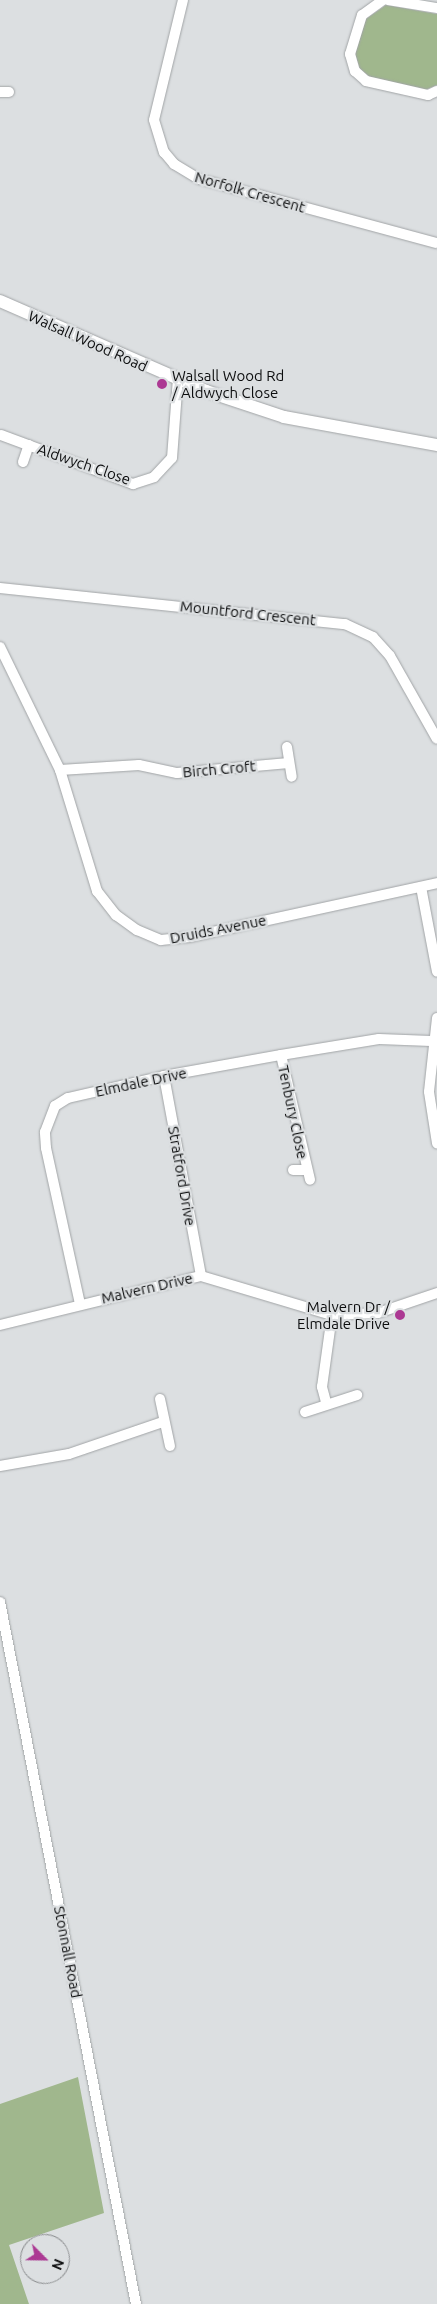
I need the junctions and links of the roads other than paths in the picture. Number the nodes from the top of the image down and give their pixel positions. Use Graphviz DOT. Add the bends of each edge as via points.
graph roads {
  1 [pos="183,0"];
  2 [pos="383,0"];
  3 [pos="388,0"];
  4 [pos="437,8"];
  5 [pos="437,91"];
  6 [pos="437,243"];
  7 [pos="0,301"];
  8 [pos="178,380"];
  9 [pos="1,435"];
  10 [pos="29,445"];
  11 [pos="437,445"];
  12 [pos="23,462"];
  13 [pos="0,588"];
  14 [pos="0,647"];
  15 [pos="437,739"];
  16 [pos="287,747"];
  17 [pos="289,763"];
  18 [pos="60,770"];
  19 [pos="292,777"];
  20 [pos="437,883"];
  21 [pos="421,887"];
  22 [pos="437,972"];
  23 [pos="437,1018"];
  24 [pos="431,1041"];
  25 [pos="281,1055"];
  26 [pos="164,1076"];
  27 [pos="433,1092"];
  28 [pos="437,1143"];
  29 [pos="293,1170"];
  30 [pos="305,1170"];
  31 [pos="310,1180"];
  32 [pos="201,1276"];
  33 [pos="437,1293"];
  34 [pos="80,1304"];
  35 [pos="332,1315"];
  36 [pos="0,1325"];
  37 [pos="357,1395"];
  38 [pos="160,1399"];
  39 [pos="326,1402"];
  40 [pos="305,1412"];
  41 [pos="163,1422"];
  42 [pos="170,1446"];
  43 [pos="0,1466"];
  44 [pos="0,1602"];
  45 [pos="136,2303"];
  1 -- 6 [label="street, Norfolk Crescent" via="154,120 164,152 174,164 199,179"];
  2 -- 5 [label="street" via="362,15 350,54 355,71 366,81 428,95"];
  3 -- 4 [label="street"];
  7 -- 8 [label="street, Walsall Wood Road"];
  8 -- 10 [label="street, Aldwych Close" via="172,458 154,477 132,484"];
  8 -- 11 [label="street, Walsall Wood Road" via="284,417"];
  9 -- 10 [label="street, Aldwych Close"];
  10 -- 12 [label="street, Aldwych Close"];
  13 -- 15 [label="street, Mountford Crescent" via="345,624 373,637 390,656"];
  14 -- 18 [label="street, Druids Avenue"];
  16 -- 17 [label="street"];
  17 -- 18 [label="street, Birch Croft" via="177,773 140,765"];
  17 -- 19 [label="street"];
  18 -- 21 [label="street, Druids Avenue" via="97,891 116,915 160,940"];
  20 -- 21 [label="street, Druids Avenue"];
  21 -- 22 [label="street"];
  23 -- 24 [label="street"];
  24 -- 25 [label="street, Elmdale Drive" via="379,1040"];
  24 -- 27 [label="street"];
  25 -- 26 [label="street, Elmdale Drive"];
  25 -- 30 [label="street, Tenbury Close"];
  26 -- 32 [label="street, Stratford Drive"];
  26 -- 34 [label="street, Elmdale Drive" via="68,1098 48,1116 46,1148"];
  27 -- 28 [label="street"];
  29 -- 30 [label="street, Tenbury Close"];
  30 -- 31 [label="street, Tenbury Close"];
  32 -- 34 [label="street, Malvern Drive"];
  32 -- 35 [label="street, Malvern Drive"];
  33 -- 35 [label="street, Malvern Drive" via="378,1313"];
  34 -- 36 [label="street, Malvern Drive"];
  35 -- 39 [label="street" via="322,1387"];
  37 -- 39 [label="street"];
  38 -- 41 [label="street"];
  39 -- 40 [label="street"];
  41 -- 42 [label="street"];
  41 -- 43 [label="street" via="69,1454"];
  44 -- 45 [label="street, Stonnall Road"];
}
